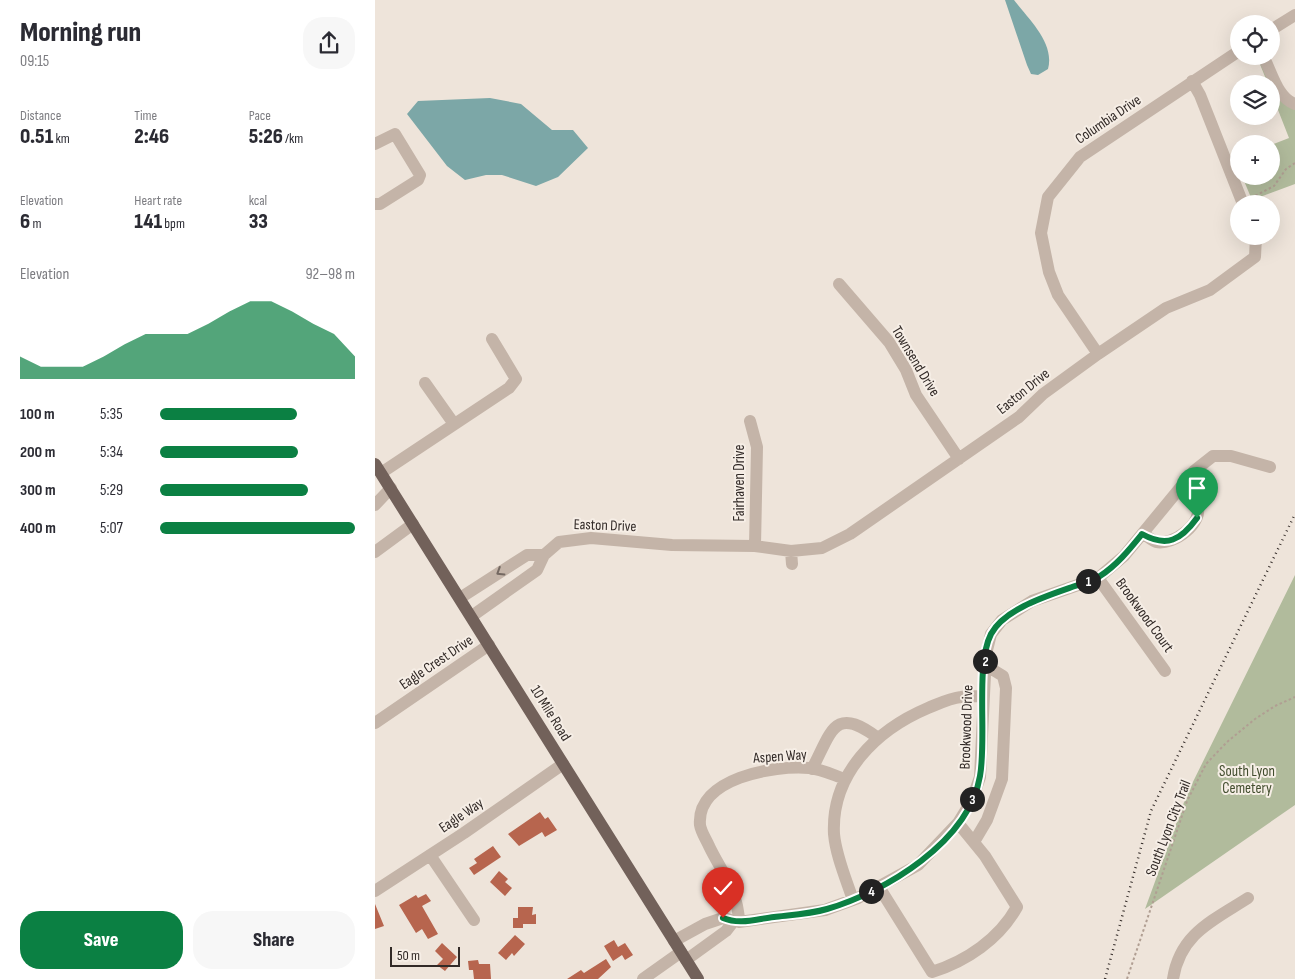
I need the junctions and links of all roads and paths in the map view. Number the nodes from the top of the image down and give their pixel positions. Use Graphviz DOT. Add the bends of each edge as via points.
graph roads {
  1 [pos="1295,15"];
  2 [pos="1280,24"];
  3 [pos="1230,57"];
  4 [pos="1267,65"];
  5 [pos="1192,82"];
  6 [pos="1295,104"];
  7 [pos="375,144"];
  8 [pos="1295,163"];
  9 [pos="1240,195"];
  10 [pos="1258,195"];
  11 [pos="375,204"];
  12 [pos="1256,245"];
  13 [pos="839,284"];
  14 [pos="492,339"];
  15 [pos="1098,354"];
  16 [pos="425,384"];
  17 [pos="750,421"];
  18 [pos="454,424"];
  19 [pos="959,459"];
  20 [pos="1270,467"];
  21 [pos="378,468"];
  22 [pos="391,488"];
  23 [pos="1180,488"];
  24 [pos="375,505"];
  25 [pos="413,524"];
  26 [pos="1142,534"];
  27 [pos="755,546"];
  28 [pos="791,551"];
  29 [pos="375,552"];
  30 [pos="543,555"];
  31 [pos="793,564"];
  32 [pos="1098,578"];
  33 [pos="460,598"];
  34 [pos="472,616"];
  35 [pos="489,645"];
  36 [pos="985,665"];
  37 [pos="1165,671"];
  38 [pos="984,696"];
  39 [pos="1295,697"];
  40 [pos="375,722"];
  41 [pos="878,738"];
  42 [pos="563,764"];
  43 [pos="813,769"];
  44 [pos="845,779"];
  45 [pos="958,823"];
  46 [pos="974,842"];
  47 [pos="430,855"];
  48 [pos="879,887"];
  49 [pos="375,891"];
  50 [pos="1248,898"];
  51 [pos="853,900"];
  52 [pos="474,920"];
  53 [pos="736,922"];
  54 [pos="674,941"];
  55 [pos="684,956"];
  56 [pos="932,975"];
  57 [pos="643,979"];
  58 [pos="698,979"];
  59 [pos="1127,979"];
  60 [pos="1173,979"];
  1 -- 2 [label="street"];
  3 -- 5 [label="street, Columbia Drive"];
  4 -- 6 [label="street" via="1281,93 1288,102"];
  5 -- 9 [label="street"];
  5 -- 15 [label="street, Columbia Drive" via="1080,156 1048,197 1041,232 1049,272 1059,295"];
  7 -- 11 [label="street" via="395,134 419,175 418,180"];
  8 -- 10 [label="path" via="1286,168 1270,189"];
  12 -- 15 [label="street, Easton Drive" via="1255,257 1210,290 1165,308"];
  13 -- 19 [label="street, Townsend Drive" via="889,342 917,395"];
  14 -- 18 [label="street" via="516,379 509,388"];
  15 -- 19 [label="street, Easton Drive" via="1043,394 1019,417"];
  16 -- 18 [label="street"];
  17 -- 27 [label="street, Fairhaven Drive" via="757,446"];
  18 -- 21 [label="street"];
  19 -- 28 [label="street, Easton Drive" via="850,534 822,548"];
  20 -- 23 [label="street, Brookwood Drive" via="1231,456 1213,456"];
  21 -- 22 [label="main road, 10 Mile Road"];
  22 -- 24 [label="street"];
  22 -- 25 [label="main road, 10 Mile Road"];
  23 -- 26 [label="street, Brookwood Drive"];
  23 -- 26 [label="street" via="1198,505 1197,518 1189,528 1167,542 1156,542"];
  25 -- 29 [label="street"];
  25 -- 33 [label="main road, 10 Mile Road"];
  26 -- 32 [label="street, Brookwood Drive" via="1124,556"];
  27 -- 28 [label="street, Easton Drive"];
  27 -- 30 [label="street, Easton Drive" via="672,551 591,538 559,542"];
  28 -- 31 [label="street"];
  30 -- 33 [label="street, Easton Drive, one-way" via="527,555"];
  30 -- 34 [label="street, Easton Drive" via="537,570"];
  32 -- 36 [label="street, Brookwood Drive" via="1032,601 1002,620 991,634"];
  32 -- 37 [label="street, Brookwood Court"];
  33 -- 34 [label="main road, 10 Mile Road"];
  34 -- 35 [label="main road, 10 Mile Road"];
  35 -- 40 [label="street, Eagle Crest Drive"];
  35 -- 42 [label="main road, 10 Mile Road"];
  36 -- 38 [label="street, Brookwood Drive"];
  36 -- 46 [label="street" via="1003,676 1006,688 1002,779 987,820"];
  38 -- 41 [label="street" via="960,697 915,713"];
  38 -- 45 [label="street, Brookwood Drive" via="980,777 972,800"];
  39 -- 59 [label="path, South Lyon City Trail" via="1255,718 1206,764 1187,801"];
  41 -- 43 [label="street" via="861,726 849,722 839,724"];
  41 -- 44 [label="street" via="853,764"];
  42 -- 47 [label="street, Eagle Way"];
  42 -- 54 [label="main road, 10 Mile Road"];
  43 -- 44 [label="street, Aspen Way"];
  43 -- 53 [label="street, Aspen Way" via="760,770 742,776 709,798 701,808 703,833 737,898"];
  44 -- 51 [label="street" via="837,799 834,834"];
  45 -- 46 [label="street"];
  45 -- 48 [label="street, Brookwood Drive" via="918,865"];
  46 -- 56 [label="street" via="1017,907 1007,926 977,950"];
  47 -- 49 [label="street, Eagle Way"];
  47 -- 52 [label="street"];
  48 -- 51 [label="street, Brookwood Drive"];
  48 -- 56 [label="street"];
  50 -- 60 [label="street" via="1200,928 1185,944"];
  51 -- 53 [label="street, Brookwood Drive" via="825,910"];
  53 -- 54 [label="street, Brookwood Drive" via="723,918"];
  53 -- 55 [label="street"];
  54 -- 55 [label="main road, 10 Mile Road"];
  55 -- 57 [label="street"];
  55 -- 58 [label="main road, 10 Mile Road"];
}
